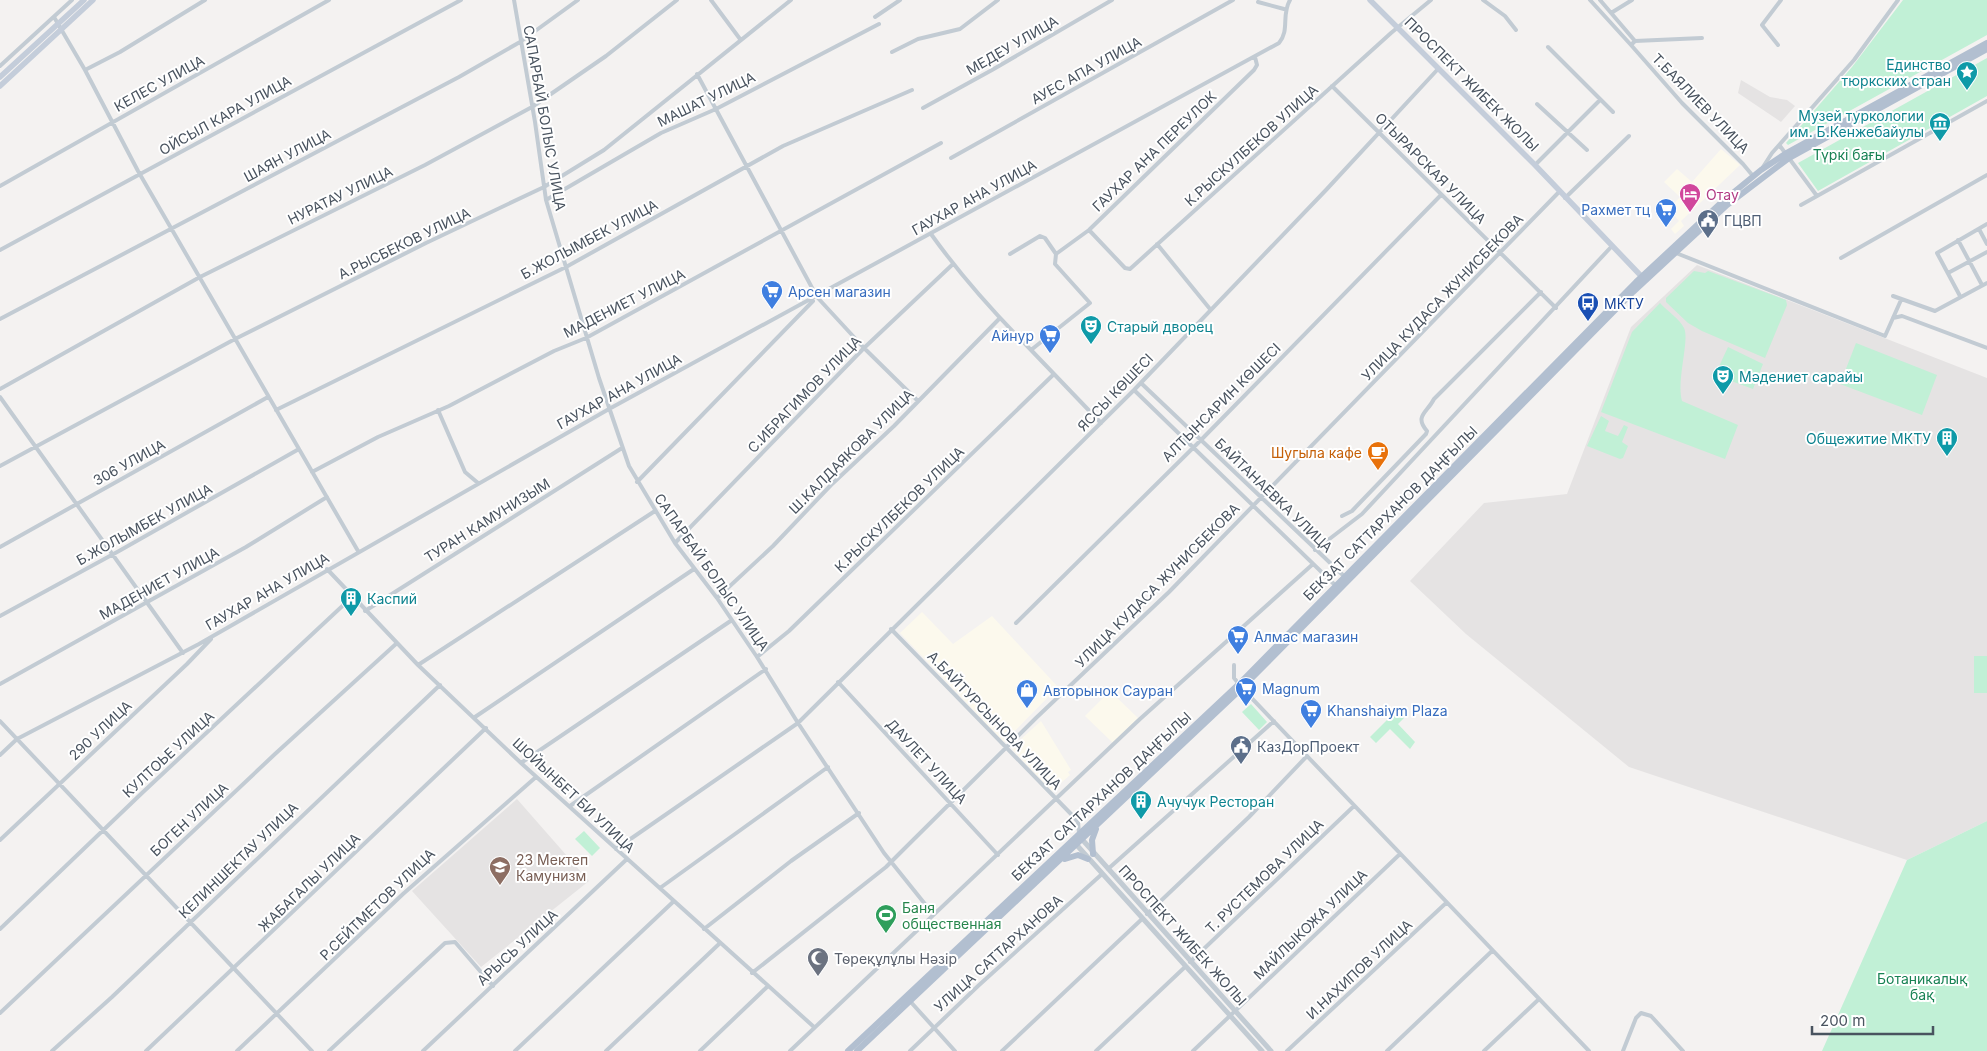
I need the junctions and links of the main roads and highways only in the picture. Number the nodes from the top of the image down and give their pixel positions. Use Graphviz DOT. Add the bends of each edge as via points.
graph roads {
  1 [pos="84,0"];
  2 [pos="93,0"];
  3 [pos="1370,0"];
  4 [pos="1987,43"];
  5 [pos="1987,49"];
  6 [pos="0,76"];
  7 [pos="0,86"];
  8 [pos="1787,156"];
  9 [pos="1643,279"];
  10 [pos="1241,686"];
  11 [pos="1100,823"];
  12 [pos="1078,838"];
  13 [pos="1093,854"];
  14 [pos="1088,859"];
  15 [pos="1057,863"];
  16 [pos="1049,866"];
  17 [pos="876,1028"];
  18 [pos="848,1051"];
  19 [pos="857,1051"];
  1 -- 6 [label="main road"];
  2 -- 7 [label="main road"];
  3 -- 9 [label="main road, ПРОСПЕКТ ЖИБЕК ЖОЛЫ" via="1535,165"];
  4 -- 8 [label="main road, БЕКЗАТ САТТАРХАНОВ ДАҢҒЫЛЫ"];
  5 -- 8 [label="main road, БЕКЗАТ САТТАРХАНОВ ДАҢҒЫЛЫ"];
  8 -- 9 [label="main road, БЕКЗАТ САТТАРХАНОВ ДАҢҒЫЛЫ"];
  8 -- 9 [label="main road, БЕКЗАТ САТТАРХАНОВ ДАҢҒЫЛЫ" via="1761,170 1723,201"];
  9 -- 10 [label="main road, БЕКЗАТ САТТАРХАНОВ ДАҢҒЫЛЫ"];
  10 -- 11 [label="main road, БЕКЗАТ САТТАРХАНОВ ДАҢҒЫЛЫ"];
  10 -- 12 [label="main road, БЕКЗАТ САТТАРХАНОВ ДАҢҒЫЛЫ"];
  11 -- 12 [label="main road, БЕКЗАТ САТТАРХАНОВ ДАҢҒЫЛЫ"];
  11 -- 13 [label="main road" via="1092,840"];
  12 -- 15 [label="main road, БЕКЗАТ САТТАРХАНОВ ДАҢҒЫЛЫ"];
  12 -- 16 [label="main road, БЕКЗАТ САТТАРХАНОВ ДАҢҒЫЛЫ"];
  14 -- 15 [label="main road" via="1075,855"];
  15 -- 16 [label="main road, БЕКЗАТ САТТАРХАНОВ ДАҢҒЫЛЫ"];
  16 -- 17 [label="main road, БЕКЗАТ САТТАРХАНОВ ДАҢҒЫЛЫ"];
  17 -- 18 [label="main road, БЕКЗАТ САТТАРХАНОВ ДАҢҒЫЛЫ"];
  17 -- 19 [label="main road, БЕКЗАТ САТТАРХАНОВ ДАҢҒЫЛЫ"];
}
